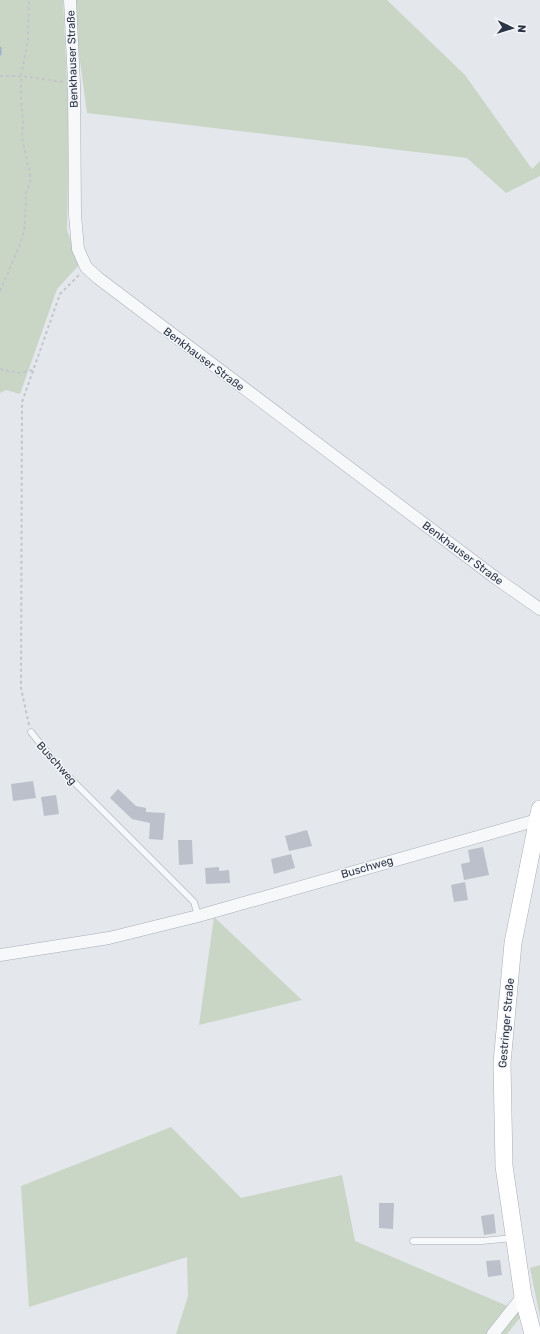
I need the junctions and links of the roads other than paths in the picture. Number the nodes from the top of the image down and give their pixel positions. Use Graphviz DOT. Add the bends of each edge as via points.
graph roads {
  1 [pos="70,0"];
  2 [pos="540,609"];
  3 [pos="31,732"];
  4 [pos="539,815"];
  5 [pos="198,916"];
  6 [pos="0,955"];
  7 [pos="514,1238"];
  8 [pos="413,1241"];
  9 [pos="523,1296"];
  10 [pos="493,1334"];
  11 [pos="533,1334"];
  1 -- 2 [label="street, Benkhauser Straße" via="74,84 75,215 78,249 86,267 478,565"];
  3 -- 5 [label="lane, Buschweg" via="57,765 194,902"];
  4 -- 5 [label="street, Buschweg"];
  4 -- 7 [label="main road, Gestringer Straße" via="513,943 502,1063 504,1166"];
  5 -- 6 [label="street, Buschweg" via="109,938"];
  7 -- 8 [label="lane" via="482,1242"];
  7 -- 9 [label="main road, Gestringer Straße"];
  9 -- 10 [label="street"];
  9 -- 11 [label="main road, Gestringer Straße"];
}
